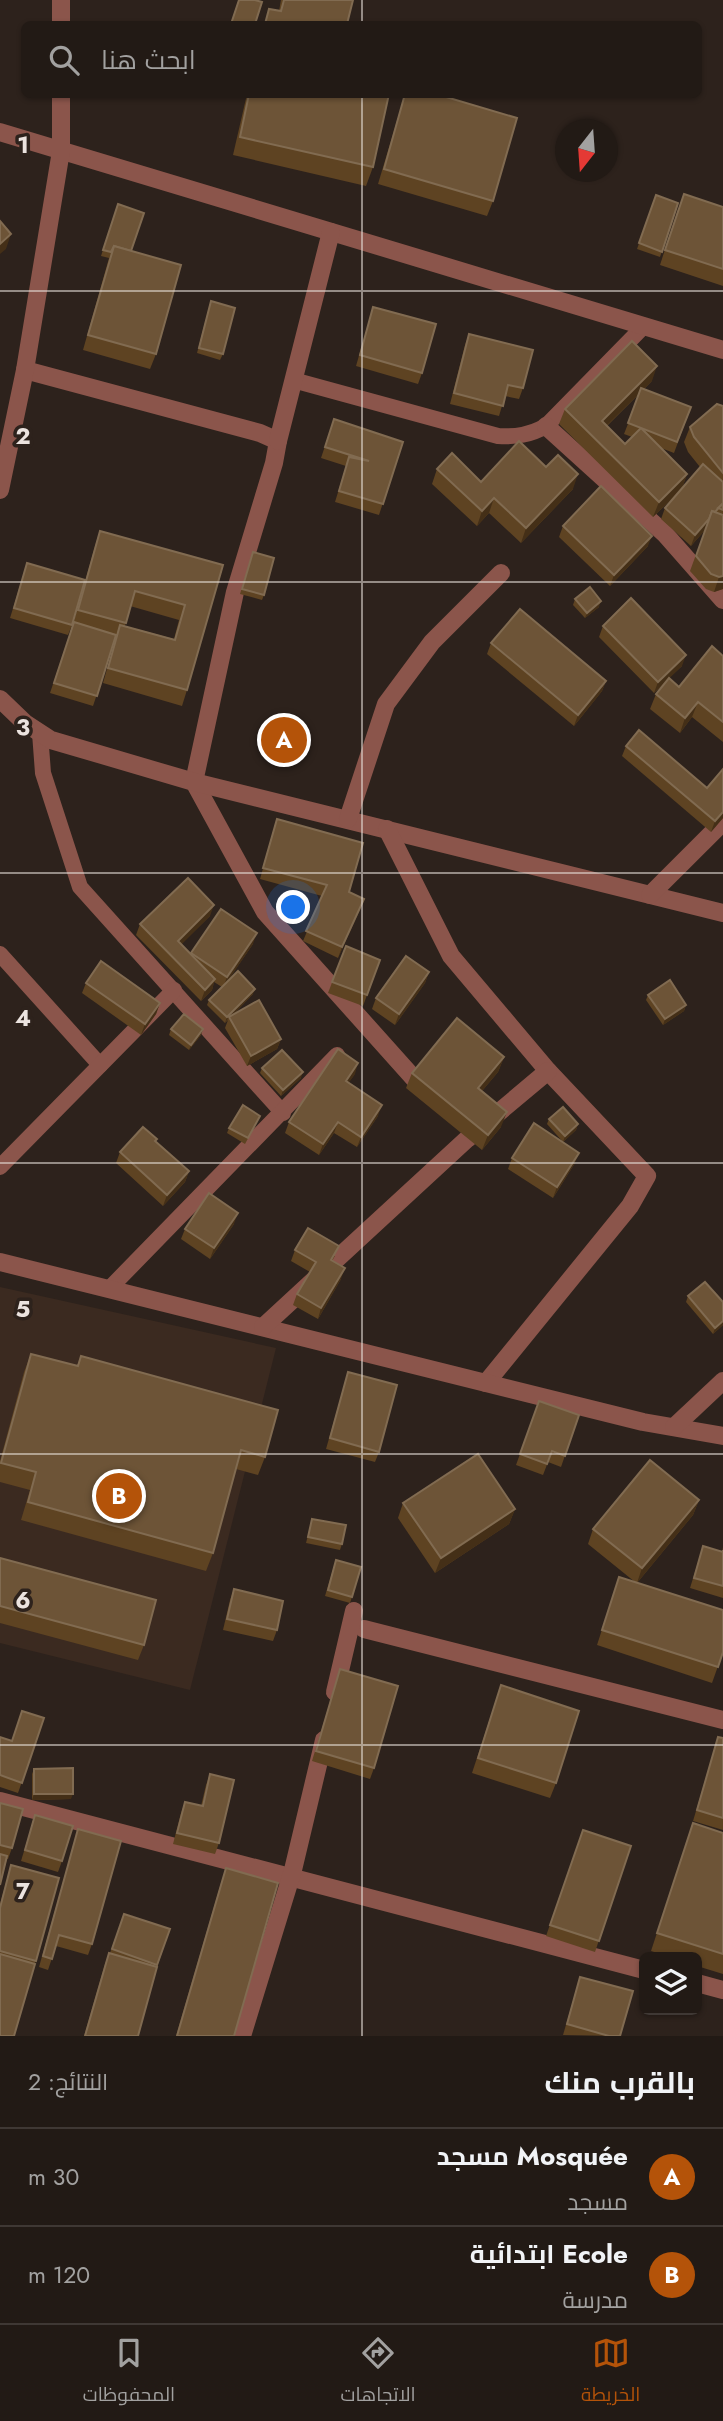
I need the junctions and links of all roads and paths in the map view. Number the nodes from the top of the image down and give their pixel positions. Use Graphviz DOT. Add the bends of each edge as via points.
graph roads {
  1 [pos="61,0"];
  2 [pos="61,21"];
  3 [pos="61,98"];
  4 [pos="0,132"];
  5 [pos="61,151"];
  6 [pos="331,232"];
  7 [pos="644,326"];
  8 [pos="723,350"];
  9 [pos="25,370"];
  10 [pos="293,380"];
  11 [pos="546,426"];
  12 [pos="278,440"];
  13 [pos="2,469"];
  14 [pos="0,490"];
  15 [pos="501,573"];
  16 [pos="723,600"];
  17 [pos="0,699"];
  18 [pos="40,733"];
  19 [pos="194,782"];
  20 [pos="348,819"];
  21 [pos="723,822"];
  22 [pos="387,829"];
  23 [pos="650,895"];
  24 [pos="723,913"];
  25 [pos="0,954"];
  26 [pos="174,990"];
  27 [pos="340,1053"];
  28 [pos="100,1065"];
  29 [pos="548,1071"];
  30 [pos="440,1108"];
  31 [pos="283,1113"];
  32 [pos="0,1167"];
  33 [pos="0,1262"];
  34 [pos="109,1289"];
  35 [pos="263,1327"];
  36 [pos="723,1381"];
  37 [pos="486,1383"];
  38 [pos="674,1427"];
  39 [pos="723,1436"];
  40 [pos="354,1611"];
  41 [pos="364,1629"];
  42 [pos="723,1720"];
  43 [pos="0,1801"];
  44 [pos="290,1877"];
  45 [pos="639,1969"];
  46 [pos="702,1984"];
  47 [pos="723,1990"];
  48 [pos="242,2036"];
  1 -- 2 [label="street"];
  3 -- 5 [label="street"];
  4 -- 5 [label="street"];
  5 -- 6 [label="street"];
  5 -- 9 [label="street"];
  6 -- 7 [label="street"];
  6 -- 10 [label="street"];
  7 -- 8 [label="street"];
  7 -- 11 [label="lane"];
  9 -- 12 [label="street"];
  9 -- 13 [label="street"];
  10 -- 11 [label="lane" via="498,436 517,437"];
  10 -- 12 [label="street"];
  11 -- 16 [label="street" via="665,534"];
  12 -- 19 [label="street" via="236,592"];
  13 -- 14 [label="street"];
  15 -- 20 [label="street" via="432,642 386,705"];
  17 -- 18 [label="street"];
  18 -- 19 [label="street"];
  18 -- 26 [label="lane" via="43,772 79,887"];
  19 -- 20 [label="street"];
  19 -- 30 [label="street" via="265,912"];
  20 -- 22 [label="street"];
  21 -- 23 [label="street"];
  22 -- 23 [label="street"];
  22 -- 29 [label="street" via="451,956"];
  23 -- 24 [label="street"];
  25 -- 28 [label="lane"];
  26 -- 28 [label="lane"];
  26 -- 31 [label="lane"];
  27 -- 31 [label="lane"];
  28 -- 32 [label="lane"];
  29 -- 35 [label="street" via="463,1133"];
  29 -- 37 [label="street" via="647,1176 630,1206"];
  31 -- 34 [label="lane"];
  33 -- 34 [label="street"];
  34 -- 35 [label="street"];
  35 -- 37 [label="street"];
  36 -- 38 [label="street"];
  37 -- 38 [label="street"];
  38 -- 39 [label="street"];
  40 -- 44 [label="street"];
  41 -- 42 [label="street"];
  43 -- 44 [label="street"];
  44 -- 45 [label="street"];
  44 -- 48 [label="street"];
  46 -- 47 [label="street"];
}
